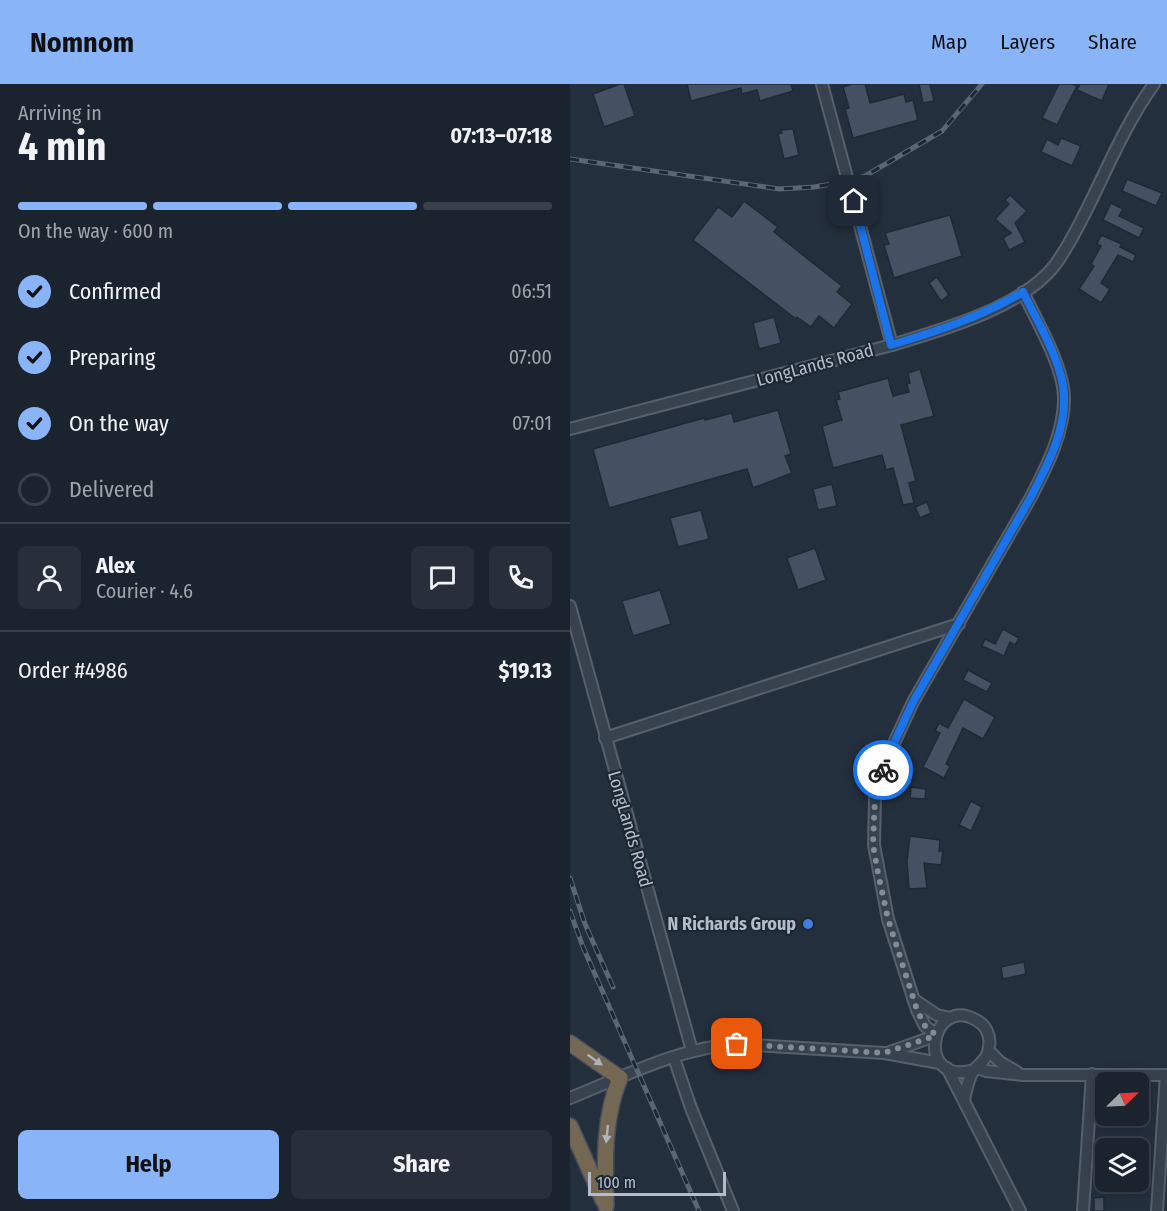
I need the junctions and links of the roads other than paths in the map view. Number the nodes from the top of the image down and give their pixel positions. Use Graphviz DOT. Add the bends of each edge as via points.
graph roads {
  1 [pos="822,84"];
  2 [pos="1154,84"];
  3 [pos="1023,292"];
  4 [pos="891,345"];
  5 [pos="570,429"];
  6 [pos="570,606"];
  7 [pos="959,624"];
  8 [pos="605,738"];
  9 [pos="913,999"];
  10 [pos="950,1018"];
  11 [pos="935,1035"];
  12 [pos="570,1043"];
  13 [pos="692,1051"];
  14 [pos="989,1051"];
  15 [pos="884,1053"];
  16 [pos="674,1058"];
  17 [pos="944,1066"];
  18 [pos="976,1069"];
  19 [pos="1092,1074"];
  20 [pos="1023,1075"];
  21 [pos="1166,1075"];
  22 [pos="620,1078"];
  23 [pos="570,1098"];
  24 [pos="964,1100"];
  25 [pos="570,1126"];
  26 [pos="607,1208"];
  27 [pos="733,1211"];
  28 [pos="1020,1211"];
  29 [pos="1083,1211"];
  30 [pos="1157,1211"];
  1 -- 4 [label="street"];
  2 -- 3 [label="street, LongLands Road" via="1054,267"];
  3 -- 4 [label="street, LongLands Road" via="979,315"];
  3 -- 7 [label="street" via="1056,362 1064,412 1047,465"];
  4 -- 5 [label="street, LongLands Road"];
  6 -- 8 [label="street, LongLands Road"];
  7 -- 8 [label="street"];
  7 -- 9 [label="street" via="913,702 875,798 873,845 878,873"];
  8 -- 13 [label="street, LongLands Road"];
  9 -- 10 [label="street"];
  9 -- 11 [label="street" via="925,1026"];
  10 -- 11 [label="street"];
  10 -- 14 [label="street" via="971,1017 980,1022 987,1030"];
  11 -- 15 [label="street"];
  11 -- 17 [label="street" via="934,1048"];
  12 -- 22 [label="highway, one-way"];
  13 -- 15 [label="street" via="737,1044"];
  13 -- 16 [label="street"];
  14 -- 18 [label="street"];
  14 -- 20 [label="street"];
  15 -- 17 [label="street"];
  16 -- 22 [label="street"];
  16 -- 27 [label="street"];
  17 -- 18 [label="street" via="956,1072"];
  17 -- 24 [label="street"];
  18 -- 20 [label="street"];
  18 -- 24 [label="street"];
  19 -- 20 [label="street"];
  19 -- 21 [label="street"];
  19 -- 29 [label="street"];
  21 -- 30 [label="street"];
  22 -- 23 [label="street"];
  22 -- 26 [label="highway, one-way" via="610,1103"];
  24 -- 28 [label="street"];
  25 -- 26 [label="highway"];
}
